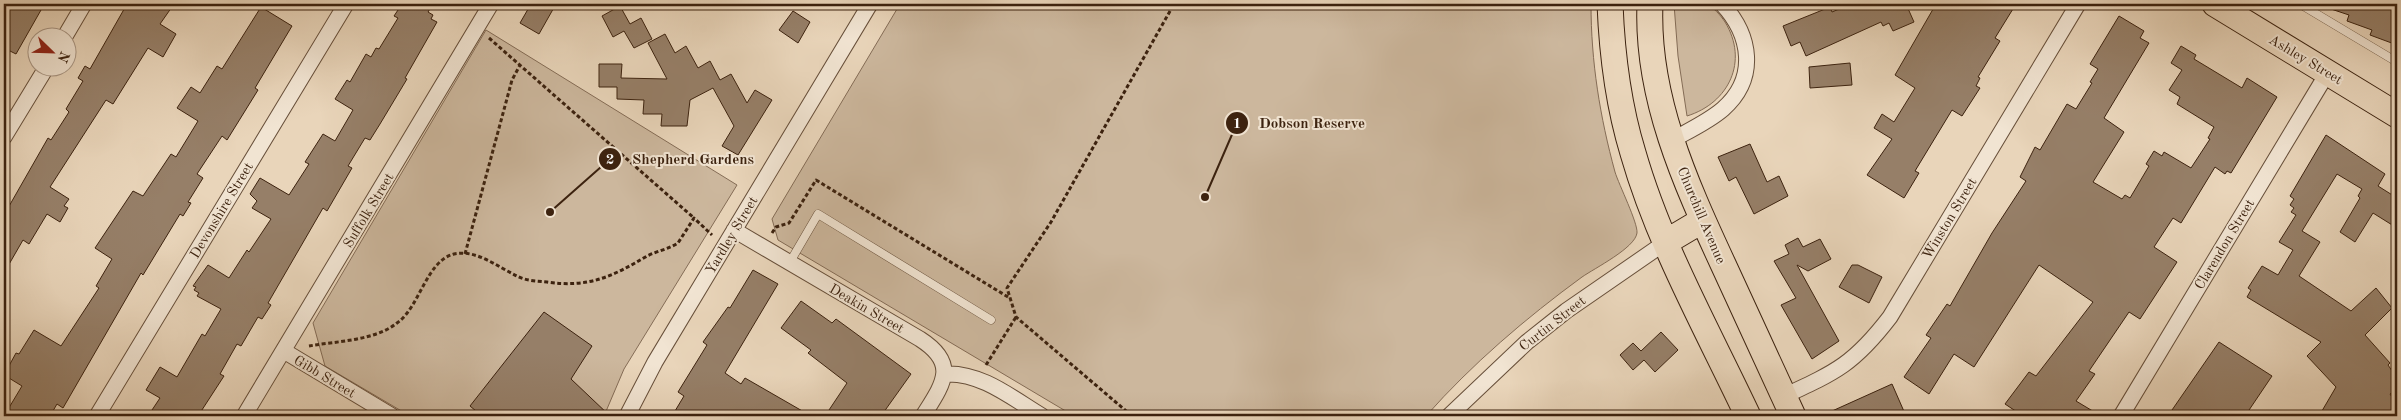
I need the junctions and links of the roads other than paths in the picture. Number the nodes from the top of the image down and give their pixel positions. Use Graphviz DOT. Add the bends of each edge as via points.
graph roads {
  1 [pos="84,4"];
  2 [pos="346,4"];
  3 [pos="870,4"];
  4 [pos="1610,4"];
  5 [pos="1650,4"];
  6 [pos="1722,4"];
  7 [pos="2078,4"];
  8 [pos="2215,4"];
  9 [pos="2300,4"];
  10 [pos="488,5"];
  11 [pos="70,28"];
  12 [pos="2397,62"];
  13 [pos="2328,72"];
  14 [pos="40,78"];
  15 [pos="2397,115"];
  16 [pos="4,137"];
  17 [pos="1670,141"];
  18 [pos="1632,152"];
  19 [pos="1702,220"];
  20 [pos="734,230"];
  21 [pos="1666,242"];
  22 [pos="790,262"];
  23 [pos="991,320"];
  24 [pos="284,351"];
  25 [pos="945,374"];
  26 [pos="1788,406"];
  27 [pos="96,416"];
  28 [pos="244,416"];
  29 [pos="392,416"];
  30 [pos="627,416"];
  31 [pos="923,416"];
  32 [pos="1042,416"];
  33 [pos="1449,416"];
  34 [pos="1748,416"];
  35 [pos="2121,416"];
  1 -- 11 [label="street"];
  2 -- 27 [label="street, Devonshire Street"];
  3 -- 20 [label="street, Yardley Street"];
  4 -- 18 [label="main road" via="1614,64"];
  5 -- 17 [label="main road, Churchill Avenue" via="1653,61"];
  6 -- 17 [label="street" via="1732,15 1746,44 1744,74 1724,108"];
  7 -- 26 [label="street, Winston Street" via="1890,316 1865,349"];
  8 -- 13 [label="main road, Ashley Street"];
  9 -- 12 [label="lane"];
  10 -- 24 [label="street, Suffolk Street"];
  13 -- 15 [label="main road, Ashley Street"];
  13 -- 35 [label="street, Clarendon Street"];
  14 -- 16 [label="street"];
  17 -- 18 [label="main road"];
  17 -- 19 [label="main road, Churchill Avenue"];
  18 -- 21 [label="main road"];
  19 -- 21 [label="main road"];
  19 -- 26 [label="main road, Churchill Avenue"];
  20 -- 22 [label="street, Deakin Street"];
  20 -- 30 [label="street, Yardley Street" via="655,362"];
  21 -- 33 [label="street, Curtin Street" via="1594,290 1540,332"];
  21 -- 34 [label="main road"];
  22 -- 23 [label="lane" via="818,214"];
  22 -- 25 [label="street, Deakin Street" via="930,345 942,358"];
  24 -- 28 [label="street, Suffolk Street"];
  24 -- 29 [label="street, Gibb Street"];
  25 -- 31 [label="street"];
  25 -- 32 [label="street" via="978,378"];
}
